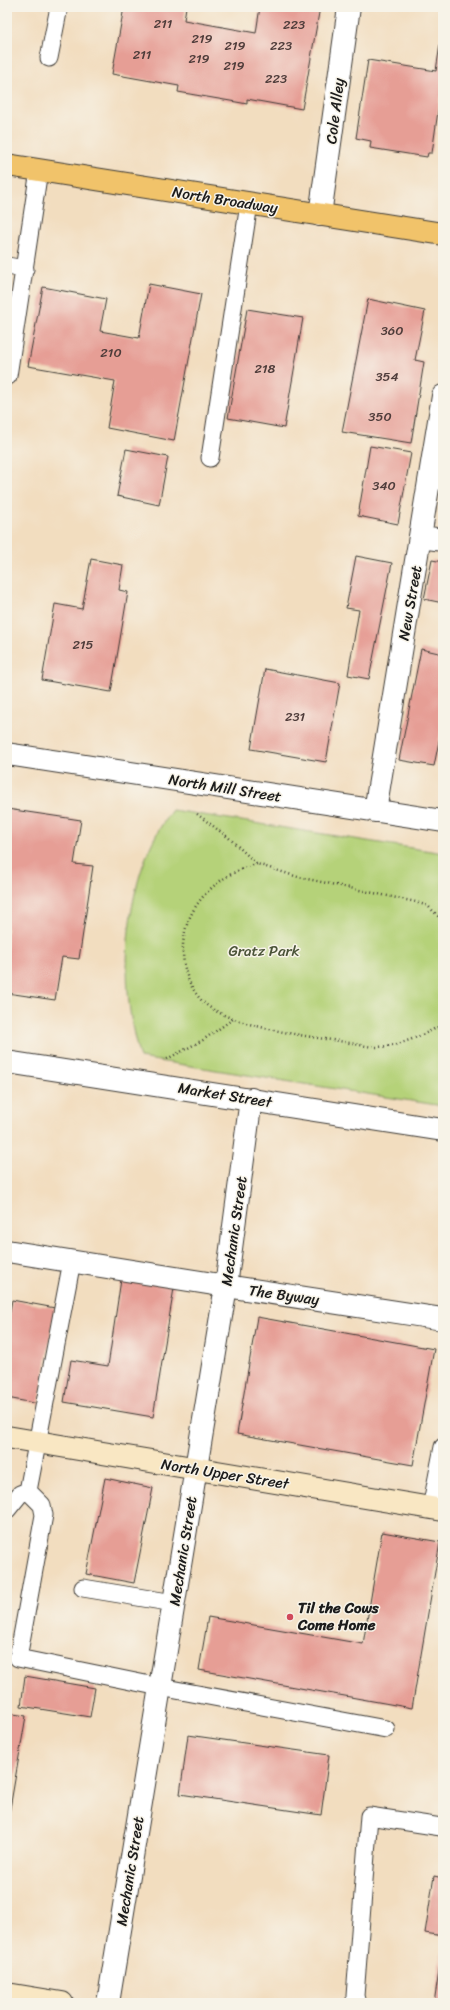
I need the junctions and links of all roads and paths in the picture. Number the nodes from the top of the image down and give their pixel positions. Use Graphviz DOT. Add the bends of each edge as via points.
graph roads {
  1 [pos="59,7"];
  2 [pos="348,7"];
  3 [pos="50,58"];
  4 [pos="7,165"];
  5 [pos="39,170"];
  6 [pos="249,204"];
  7 [pos="320,215"];
  8 [pos="443,234"];
  9 [pos="7,266"];
  10 [pos="25,269"];
  11 [pos="7,376"];
  12 [pos="443,396"];
  13 [pos="210,458"];
  14 [pos="421,537"];
  15 [pos="443,540"];
  16 [pos="7,754"];
  17 [pos="375,811"];
  18 [pos="197,814"];
  19 [pos="443,822"];
  20 [pos="257,864"];
  21 [pos="443,921"];
  22 [pos="233,1019"];
  23 [pos="443,1024"];
  24 [pos="166,1059"];
  25 [pos="7,1062"];
  26 [pos="251,1099"];
  27 [pos="443,1130"];
  28 [pos="7,1251"];
  29 [pos="72,1261"];
  30 [pos="226,1286"];
  31 [pos="443,1319"];
  32 [pos="7,1437"];
  33 [pos="37,1442"];
  34 [pos="443,1447"];
  35 [pos="196,1469"];
  36 [pos="28,1491"];
  37 [pos="437,1509"];
  38 [pos="7,1510"];
  39 [pos="83,1588"];
  40 [pos="174,1603"];
  41 [pos="13,1657"];
  42 [pos="160,1687"];
  43 [pos="386,1729"];
  44 [pos="441,1827"];
  45 [pos="7,1994"];
  46 [pos="62,2003"];
  47 [pos="108,2003"];
  48 [pos="357,2003"];
  1 -- 3 [label="lane"];
  2 -- 7 [label="street, Cole Alley"];
  4 -- 5 [label="main road, North Broadway"];
  5 -- 6 [label="main road, North Broadway"];
  5 -- 10 [label="lane"];
  6 -- 7 [label="main road, North Broadway"];
  6 -- 13 [label="lane"];
  7 -- 8 [label="main road, North Broadway"];
  9 -- 10 [label="lane"];
  10 -- 11 [label="lane"];
  12 -- 14 [label="street, New Street"];
  14 -- 15 [label="street"];
  14 -- 17 [label="street, New Street"];
  16 -- 17 [label="street, North Mill Street"];
  17 -- 19 [label="street, North Mill Street"];
  18 -- 20 [label="path" via="230,838"];
  20 -- 21 [label="path" via="298,877 416,902 428,906"];
  20 -- 22 [label="path" via="234,872 208,892 193,909 184,936 182,949 192,988 203,1002"];
  22 -- 23 [label="path" via="290,1034 376,1047 418,1038"];
  22 -- 24 [label="path" via="203,1040"];
  25 -- 26 [label="street, Market Street"];
  26 -- 27 [label="street, Market Street"];
  26 -- 30 [label="street, Mechanic Street"];
  28 -- 29 [label="street, The Byway"];
  29 -- 30 [label="street, The Byway"];
  29 -- 33 [label="lane"];
  30 -- 31 [label="street, The Byway"];
  30 -- 35 [label="street, Mechanic Street"];
  32 -- 33 [label="main road, North Upper Street"];
  33 -- 35 [label="main road, North Upper Street"];
  33 -- 36 [label="lane"];
  34 -- 37 [label="lane"];
  35 -- 37 [label="main road, North Upper Street"];
  35 -- 40 [label="street, Mechanic Street"];
  36 -- 38 [label="lane" via="20,1494"];
  36 -- 41 [label="lane" via="42,1505 44,1515"];
  39 -- 40 [label="lane"];
  40 -- 42 [label="street, Mechanic Street"];
  41 -- 42 [label="lane"];
  42 -- 43 [label="lane"];
  42 -- 47 [label="street, Mechanic Street"];
  44 -- 48 [label="lane" via="369,1816 355,1996"];
  45 -- 46 [label="main road"];
}
